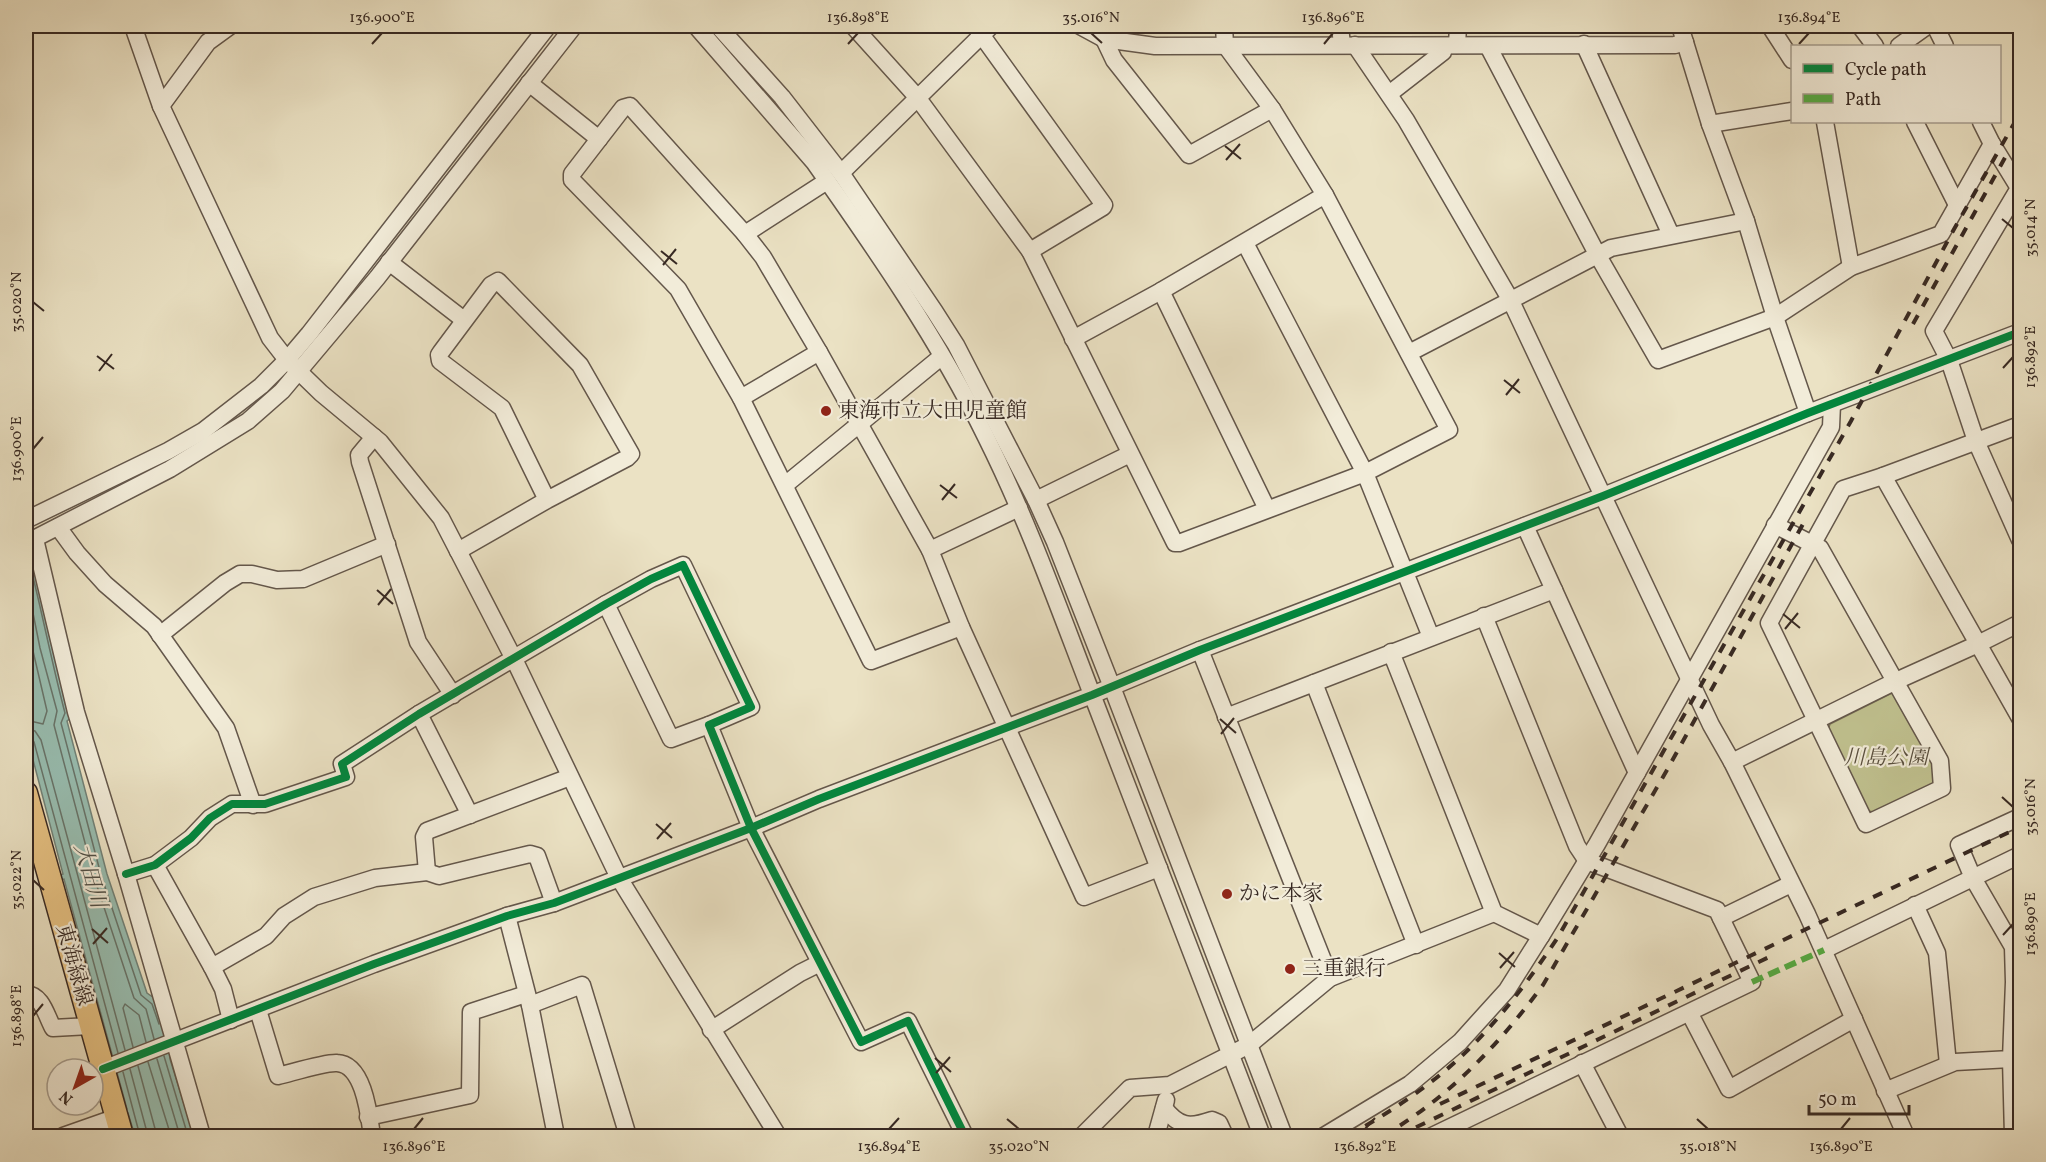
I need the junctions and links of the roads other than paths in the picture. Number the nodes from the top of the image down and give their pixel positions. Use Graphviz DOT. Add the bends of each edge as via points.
graph roads {
  1 [pos="133,26"];
  2 [pos="230,26"];
  3 [pos="548,26"];
  4 [pos="574,26"];
  5 [pos="696,26"];
  6 [pos="718,26"];
  7 [pos="853,26"];
  8 [pos="1080,26"];
  9 [pos="1224,26"];
  10 [pos="1340,26"];
  11 [pos="1458,26"];
  12 [pos="1680,26"];
  13 [pos="1770,26"];
  14 [pos="1860,26"];
  15 [pos="1927,26"];
  16 [pos="1935,26"];
  17 [pos="982,29"];
  18 [pos="1105,32"];
  19 [pos="1685,42"];
  20 [pos="1584,44"];
  21 [pos="1225,45"];
  22 [pos="1348,45"];
  23 [pos="1874,45"];
  24 [pos="1900,45"];
  25 [pos="1944,45"];
  26 [pos="1488,46"];
  27 [pos="1450,49"];
  28 [pos="1791,58"];
  29 [pos="530,83"];
  30 [pos="1389,94"];
  31 [pos="917,97"];
  32 [pos="161,106"];
  33 [pos="1272,110"];
  34 [pos="1791,111"];
  35 [pos="1825,123"];
  36 [pos="1916,123"];
  37 [pos="1982,123"];
  38 [pos="1710,124"];
  39 [pos="599,140"];
  40 [pos="1992,144"];
  41 [pos="834,177"];
  42 [pos="1325,195"];
  43 [pos="1958,205"];
  44 [pos="1746,221"];
  45 [pos="745,234"];
  46 [pos="1671,235"];
  47 [pos="1245,243"];
  48 [pos="1030,251"];
  49 [pos="1597,254"];
  50 [pos="389,262"];
  51 [pos="1851,267"];
  52 [pos="1161,291"];
  53 [pos="1510,299"];
  54 [pos="1775,317"];
  55 [pos="464,320"];
  56 [pos="2020,332"];
  57 [pos="1073,339"];
  58 [pos="819,352"];
  59 [pos="1409,353"];
  60 [pos="942,357"];
  61 [pos="1949,360"];
  62 [pos="293,366"];
  63 [pos="741,398"];
  64 [pos="1832,405"];
  65 [pos="1808,413"];
  66 [pos="860,424"];
  67 [pos="2020,425"];
  68 [pos="374,437"];
  69 [pos="1976,441"];
  70 [pos="1130,454"];
  71 [pos="1365,472"];
  72 [pos="1883,476"];
  73 [pos="785,485"];
  74 [pos="1603,496"];
  75 [pos="547,500"];
  76 [pos="1036,500"];
  77 [pos="1019,508"];
  78 [pos="1268,509"];
  79 [pos="27,514"];
  80 [pos="1775,525"];
  81 [pos="1526,526"];
  82 [pos="58,527"];
  83 [pos="2020,540"];
  84 [pos="30,541"];
  85 [pos="387,544"];
  86 [pos="1813,544"];
  87 [pos="930,550"];
  88 [pos="458,551"];
  89 [pos="1404,571"];
  90 [pos="1554,590"];
  91 [pos="606,604"];
  92 [pos="1484,615"];
  93 [pos="2020,623"];
  94 [pos="961,627"];
  95 [pos="160,635"];
  96 [pos="1431,637"];
  97 [pos="1978,644"];
  98 [pos="1200,650"];
  99 [pos="1391,652"];
  100 [pos="514,659"];
  101 [pos="1690,677"];
  102 [pos="1896,681"];
  103 [pos="1314,682"];
  104 [pos="1112,687"];
  105 [pos="453,695"];
  106 [pos="1092,695"];
  107 [pos="419,714"];
  108 [pos="1226,717"];
  109 [pos="2020,718"];
  110 [pos="1817,721"];
  111 [pos="709,725"];
  112 [pos="1008,728"];
  113 [pos="1732,762"];
  114 [pos="1637,773"];
  115 [pos="570,777"];
  116 [pos="26,793"];
  117 [pos="253,805"];
  118 [pos="470,815"];
  119 [pos="2020,818"];
  120 [pos="751,828"];
  121 [pos="2020,855"];
  122 [pos="1587,861"];
  123 [pos="155,865"];
  124 [pos="1159,868"];
  125 [pos="427,872"];
  126 [pos="126,874"];
  127 [pos="619,878"];
  128 [pos="1973,878"];
  129 [pos="1791,884"];
  130 [pos="554,903"];
  131 [pos="1915,905"];
  132 [pos="1494,913"];
  133 [pos="507,916"];
  134 [pos="1721,918"];
  135 [pos="1541,936"];
  136 [pos="1416,945"];
  137 [pos="2017,946"];
  138 [pos="1824,950"];
  139 [pos="820,963"];
  140 [pos="212,967"];
  141 [pos="1330,978"];
  142 [pos="26,994"];
  143 [pos="528,1000"];
  144 [pos="258,1010"];
  145 [pos="1690,1014"];
  146 [pos="1854,1019"];
  147 [pos="231,1020"];
  148 [pos="90,1026"];
  149 [pos="711,1030"];
  150 [pos="173,1043"];
  151 [pos="1249,1045"];
  152 [pos="1230,1056"];
  153 [pos="2011,1059"];
  154 [pos="1582,1063"];
  155 [pos="1948,1064"];
  156 [pos="106,1068"];
  157 [pos="1170,1085"];
  158 [pos="1885,1090"];
  159 [pos="1164,1108"];
  160 [pos="368,1118"];
  161 [pos="119,1127"];
  162 [pos="1185,1131"];
  163 [pos="63,1137"];
  164 [pos="202,1137"];
  165 [pos="372,1137"];
  166 [pos="556,1137"];
  167 [pos="628,1137"];
  168 [pos="778,1137"];
  169 [pos="965,1137"];
  170 [pos="1082,1137"];
  171 [pos="1156,1137"];
  172 [pos="1225,1137"];
  173 [pos="1262,1137"];
  174 [pos="1284,1137"];
  175 [pos="1324,1137"];
  176 [pos="1432,1137"];
  177 [pos="1620,1137"];
  178 [pos="1906,1137"];
  179 [pos="2013,1137"];
  1 -- 32 [label="street"];
  2 -- 32 [label="street" via="208,42"];
  3 -- 62 [label="street"];
  4 -- 29 [label="street"];
  5 -- 41 [label="street" via="806,153"];
  6 -- 41 [label="street" via="782,97"];
  7 -- 31 [label="street"];
  8 -- 18 [label="street"];
  9 -- 21 [label="street"];
  10 -- 22 [label="street"];
  11 -- 27 [label="street"];
  12 -- 19 [label="street"];
  13 -- 28 [label="street"];
  14 -- 23 [label="street"];
  15 -- 24 [label="street"];
  16 -- 25 [label="street"];
  17 -- 31 [label="street"];
  17 -- 48 [label="street" via="1104,204"];
  18 -- 21 [label="street" via="1155,46"];
  18 -- 33 [label="street" via="1114,60 1189,155"];
  19 -- 20 [label="street"];
  19 -- 38 [label="street"];
  20 -- 26 [label="street"];
  20 -- 46 [label="street"];
  21 -- 22 [label="street"];
  21 -- 33 [label="street"];
  22 -- 27 [label="street"];
  22 -- 30 [label="street"];
  26 -- 27 [label="street"];
  26 -- 49 [label="street"];
  27 -- 30 [label="street"];
  29 -- 39 [label="street"];
  29 -- 50 [label="street"];
  30 -- 53 [label="street"];
  31 -- 41 [label="street"];
  31 -- 48 [label="street"];
  32 -- 62 [label="street" via="270,338"];
  33 -- 42 [label="street"];
  34 -- 38 [label="street"];
  35 -- 51 [label="street"];
  36 -- 43 [label="street"];
  37 -- 40 [label="street"];
  38 -- 44 [label="street"];
  39 -- 45 [label="street" via="623,108 630,106"];
  39 -- 63 [label="street" via="572,174 572,180 678,289"];
  40 -- 43 [label="street"];
  40 -- 61 [label="street" via="2019,188 1934,331"];
  41 -- 45 [label="street"];
  41 -- 60 [label="street"];
  41 -- 76 [label="street" via="951,337"];
  42 -- 47 [label="street"];
  42 -- 59 [label="street"];
  43 -- 51 [label="street" via="1941,234"];
  44 -- 46 [label="street"];
  44 -- 54 [label="street"];
  45 -- 58 [label="street"];
  46 -- 49 [label="street"];
  47 -- 52 [label="street"];
  47 -- 71 [label="street"];
  48 -- 57 [label="street"];
  49 -- 53 [label="street"];
  49 -- 54 [label="street" via="1658,360"];
  50 -- 55 [label="street"];
  50 -- 62 [label="street"];
  51 -- 54 [label="street"];
  52 -- 57 [label="street"];
  52 -- 78 [label="street"];
  53 -- 59 [label="street"];
  53 -- 74 [label="street"];
  54 -- 65 [label="street"];
  55 -- 75 [label="street" via="439,355 440,361 502,408"];
  55 -- 75 [label="street" via="490,285 498,281 502,284 580,365 631,454"];
  56 -- 61 [label="street"];
  57 -- 70 [label="street"];
  58 -- 63 [label="street"];
  58 -- 66 [label="street"];
  59 -- 71 [label="street" via="1449,430"];
  60 -- 66 [label="street"];
  60 -- 77 [label="street" via="986,435"];
  61 -- 64 [label="street"];
  61 -- 69 [label="street"];
  62 -- 68 [label="street"];
  62 -- 79 [label="street" via="203,431 168,451"];
  62 -- 82 [label="street" via="282,391 248,421 170,469"];
  63 -- 73 [label="street"];
  64 -- 65 [label="street"];
  64 -- 80 [label="street" via="1831,427"];
  65 -- 74 [label="street"];
  66 -- 73 [label="street"];
  66 -- 87 [label="street"];
  67 -- 69 [label="street"];
  68 -- 85 [label="street" via="358,455"];
  68 -- 88 [label="street" via="441,518"];
  69 -- 72 [label="street"];
  69 -- 83 [label="street"];
  70 -- 76 [label="street"];
  70 -- 78 [label="street" via="1175,543"];
  71 -- 78 [label="street"];
  71 -- 89 [label="street"];
  72 -- 86 [label="street" via="1843,489"];
  72 -- 97 [label="street"];
  73 -- 94 [label="street" via="871,661"];
  74 -- 81 [label="street"];
  74 -- 101 [label="street"];
  75 -- 88 [label="street"];
  76 -- 104 [label="street"];
  77 -- 87 [label="street"];
  77 -- 106 [label="street"];
  80 -- 86 [label="street"];
  80 -- 101 [label="street"];
  81 -- 89 [label="street"];
  81 -- 90 [label="street"];
  82 -- 84 [label="street"];
  82 -- 95 [label="street" via="105,584"];
  84 -- 126 [label="street" via="76,712"];
  85 -- 95 [label="street" via="303,579 277,580 240,574"];
  85 -- 105 [label="street" via="418,642"];
  86 -- 102 [label="street" via="1821,548"];
  86 -- 110 [label="street" via="1769,623"];
  87 -- 94 [label="street"];
  88 -- 100 [label="street"];
  89 -- 96 [label="street"];
  89 -- 98 [label="street"];
  90 -- 92 [label="street"];
  90 -- 114 [label="street"];
  91 -- 100 [label="street"];
  91 -- 111 [label="street" via="671,739"];
  91 -- 111 [label="street" via="682,565 751,707"];
  92 -- 96 [label="street"];
  92 -- 122 [label="street" via="1577,846"];
  93 -- 97 [label="street"];
  94 -- 112 [label="street"];
  95 -- 117 [label="street" via="226,728"];
  96 -- 99 [label="street"];
  97 -- 102 [label="street"];
  97 -- 109 [label="street"];
  98 -- 104 [label="street"];
  98 -- 108 [label="street"];
  99 -- 103 [label="street"];
  99 -- 132 [label="street"];
  100 -- 105 [label="street"];
  100 -- 115 [label="street"];
  101 -- 113 [label="street"];
  101 -- 114 [label="street"];
  102 -- 110 [label="street"];
  102 -- 110 [label="street" via="1940,761 1942,788 1866,824"];
  103 -- 108 [label="street"];
  103 -- 136 [label="street"];
  104 -- 106 [label="street"];
  104 -- 151 [label="street"];
  105 -- 107 [label="street"];
  106 -- 112 [label="street"];
  106 -- 124 [label="street"];
  107 -- 117 [label="street" via="342,764 346,777"];
  107 -- 118 [label="street"];
  108 -- 141 [label="street"];
  110 -- 113 [label="street"];
  111 -- 120 [label="street"];
  112 -- 120 [label="street"];
  112 -- 124 [label="street" via="1084,897"];
  113 -- 129 [label="street"];
  114 -- 122 [label="street"];
  115 -- 118 [label="street"];
  115 -- 127 [label="street"];
  116 -- 148 [label="main road, 東海緑線"];
  117 -- 123 [label="street" via="232,804"];
  118 -- 125 [label="street" via="426,831"];
  119 -- 128 [label="street" via="1959,845"];
  120 -- 127 [label="street"];
  120 -- 139 [label="street"];
  121 -- 128 [label="street"];
  122 -- 134 [label="street" via="1717,910"];
  122 -- 135 [label="street"];
  123 -- 126 [label="street"];
  123 -- 140 [label="street"];
  124 -- 152 [label="street"];
  125 -- 130 [label="street" via="439,876 524,855 537,856"];
  125 -- 140 [label="street" via="375,878 314,897 284,916 266,936"];
  126 -- 150 [label="street"];
  127 -- 130 [label="street"];
  127 -- 149 [label="street"];
  128 -- 131 [label="street"];
  128 -- 137 [label="street"];
  129 -- 134 [label="street"];
  129 -- 138 [label="street"];
  130 -- 133 [label="street"];
  131 -- 138 [label="street"];
  131 -- 155 [label="street" via="1937,953"];
  132 -- 135 [label="street"];
  132 -- 136 [label="street"];
  133 -- 143 [label="street"];
  133 -- 144 [label="street"];
  134 -- 145 [label="street" via="1752,982"];
  135 -- 175 [label="street" via="1507,990 1460,1042 1410,1084"];
  136 -- 141 [label="street"];
  137 -- 153 [label="street"];
  138 -- 146 [label="street"];
  139 -- 149 [label="street"];
  139 -- 169 [label="street" via="861,1042 908,1021"];
  140 -- 147 [label="street"];
  141 -- 151 [label="street"];
  142 -- 148 [label="street" via="39,1000 53,1028"];
  143 -- 160 [label="street" via="471,1012 470,1095"];
  143 -- 166 [label="street"];
  143 -- 167 [label="street" via="582,985"];
  144 -- 147 [label="street"];
  144 -- 160 [label="street" via="278,1076 336,1063 349,1066 360,1081"];
  145 -- 146 [label="street" via="1729,1089"];
  145 -- 154 [label="street"];
  146 -- 158 [label="street"];
  147 -- 150 [label="street"];
  148 -- 156 [label="main road, 東海緑線"];
  149 -- 168 [label="street"];
  150 -- 156 [label="street"];
  150 -- 164 [label="street"];
  151 -- 152 [label="street"];
  151 -- 174 [label="street"];
  152 -- 157 [label="street"];
  152 -- 173 [label="street"];
  153 -- 155 [label="street"];
  153 -- 179 [label="street"];
  154 -- 176 [label="street"];
  154 -- 177 [label="street"];
  155 -- 158 [label="street"];
  156 -- 161 [label="main road, 東海緑線"];
  157 -- 159 [label="street"];
  157 -- 170 [label="street" via="1130,1088"];
  158 -- 178 [label="street"];
  159 -- 162 [label="street"];
  159 -- 171 [label="street"];
  160 -- 165 [label="street"];
  161 -- 163 [label="street"];
  162 -- 172 [label="street" via="1212,1120 1219,1123"];
}
